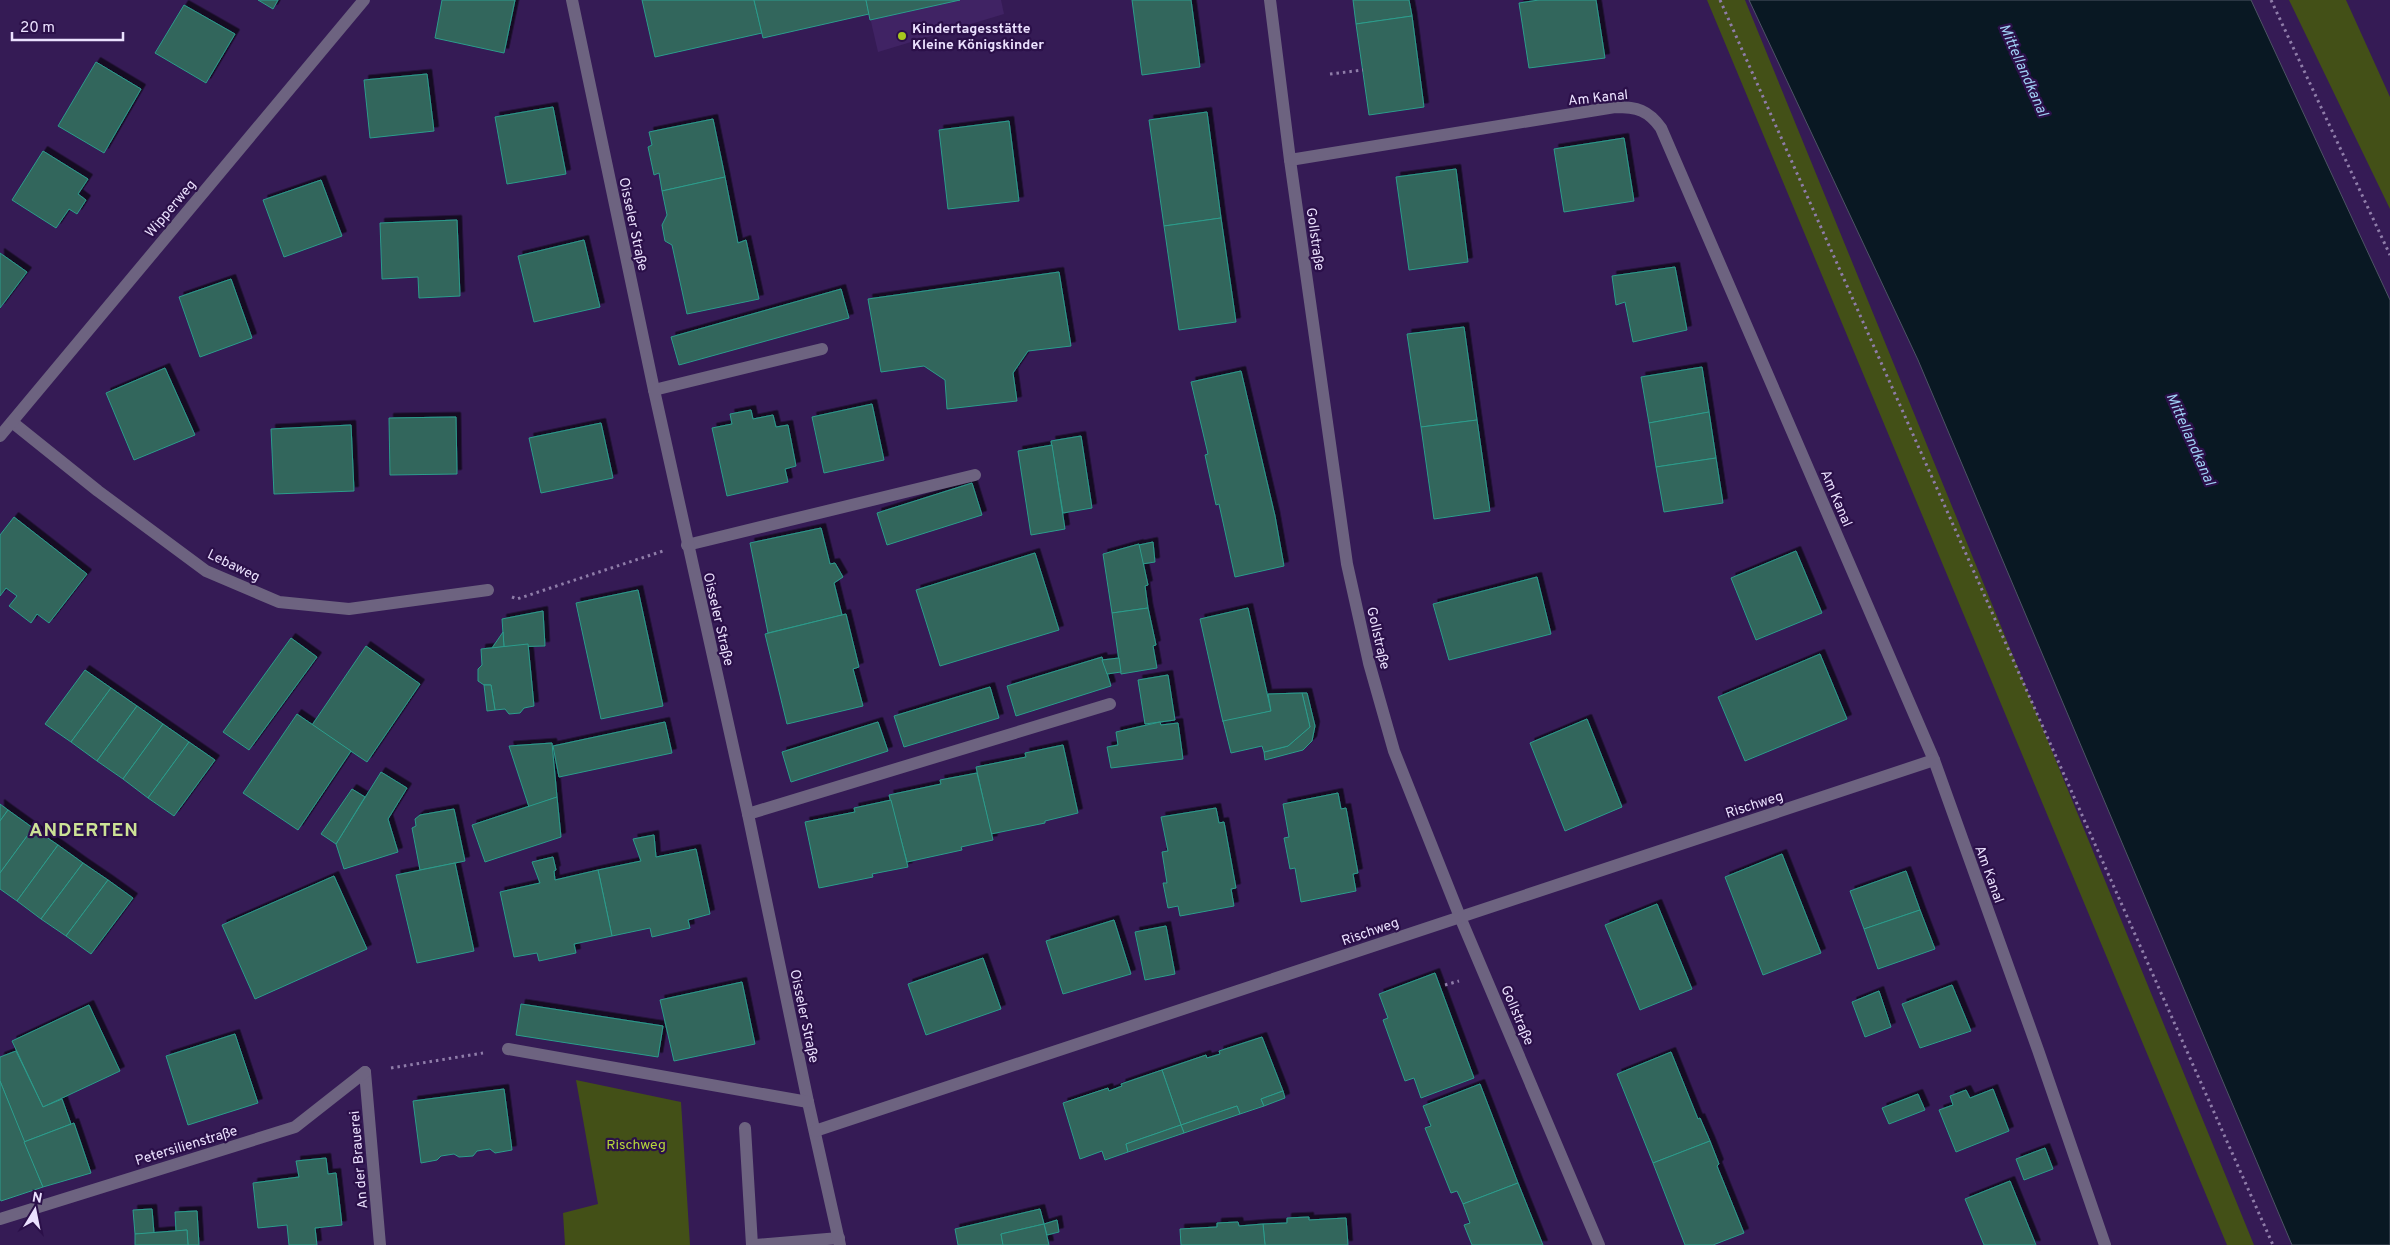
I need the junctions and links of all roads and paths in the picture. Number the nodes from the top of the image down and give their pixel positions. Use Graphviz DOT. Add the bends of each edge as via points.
graph roads {
  1 [pos="364,0"];
  2 [pos="572,0"];
  3 [pos="1270,0"];
  4 [pos="1720,0"];
  5 [pos="2271,0"];
  6 [pos="1362,70"];
  7 [pos="1330,74"];
  8 [pos="1290,160"];
  9 [pos="2390,255"];
  10 [pos="822,349"];
  11 [pos="654,390"];
  12 [pos="12,422"];
  13 [pos="0,436"];
  14 [pos="975,475"];
  15 [pos="687,545"];
  16 [pos="488,590"];
  17 [pos="1110,704"];
  18 [pos="1934,760"];
  19 [pos="748,814"];
  20 [pos="1460,917"];
  21 [pos="508,1049"];
  22 [pos="365,1072"];
  23 [pos="808,1102"];
  24 [pos="745,1128"];
  25 [pos="816,1131"];
  26 [pos="0,1219"];
  27 [pos="840,1242"];
  28 [pos="380,1245"];
  29 [pos="752,1245"];
  30 [pos="756,1245"];
  31 [pos="1599,1245"];
  32 [pos="2105,1245"];
  33 [pos="2273,1245"];
  1 -- 12 [label="street, Wipperweg"];
  2 -- 11 [label="street, Oisseler Straße"];
  3 -- 8 [label="street, Gollstraße"];
  4 -- 33 [label="path"];
  5 -- 9 [label="path"];
  6 -- 7 [label="path"];
  8 -- 18 [label="street, Am Kanal" via="1615,107 1633,107 1652,116 1661,128"];
  8 -- 20 [label="street, Gollstraße" via="1347,564 1369,663 1394,751"];
  10 -- 11 [label="street"];
  11 -- 15 [label="street, Oisseler Straße"];
  12 -- 13 [label="street, Wipperweg"];
  12 -- 16 [label="street, Lebaweg" via="206,571 280,602 349,609"];
  14 -- 15 [label="street"];
  15 -- 16 [label="path" via="517,599"];
  15 -- 19 [label="street, Oisseler Straße"];
  17 -- 19 [label="street"];
  18 -- 20 [label="street, Rischweg"];
  18 -- 32 [label="street, Am Kanal"];
  19 -- 23 [label="street, Oisseler Straße"];
  20 -- 25 [label="street, Rischweg"];
  20 -- 31 [label="street, Gollstraße"];
  21 -- 22 [label="path"];
  21 -- 23 [label="street"];
  22 -- 26 [label="street, Petersilienstraße" via="295,1127"];
  22 -- 28 [label="street, An der Brauerei"];
  23 -- 25 [label="street, Oisseler Straße"];
  24 -- 29 [label="street"];
  25 -- 27 [label="street, Oisseler Straße"];
  27 -- 30 [label="street"];
}
